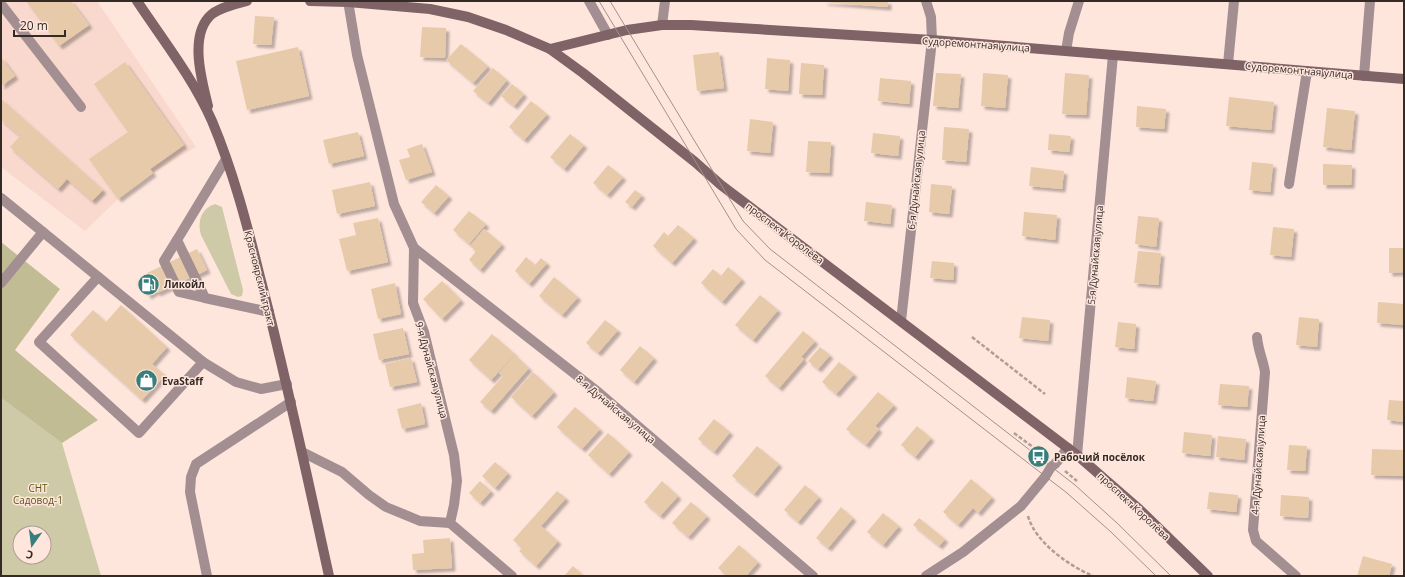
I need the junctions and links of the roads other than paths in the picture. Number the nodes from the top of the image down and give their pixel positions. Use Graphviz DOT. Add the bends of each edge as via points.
graph roads {
  1 [pos="137,1"];
  2 [pos="247,1"];
  3 [pos="310,1"];
  4 [pos="348,1"];
  5 [pos="589,1"];
  6 [pos="665,1"];
  7 [pos="926,1"];
  8 [pos="1079,1"];
  9 [pos="1234,1"];
  10 [pos="1370,1"];
  11 [pos="1,4"];
  12 [pos="662,25"];
  13 [pos="608,35"];
  14 [pos="932,40"];
  15 [pos="550,49"];
  16 [pos="1066,51"];
  17 [pos="1114,55"];
  18 [pos="1228,64"];
  19 [pos="1307,71"];
  20 [pos="1364,76"];
  21 [pos="1404,79"];
  22 [pos="80,107"];
  23 [pos="212,121"];
  24 [pos="226,159"];
  25 [pos="1288,184"];
  26 [pos="1,198"];
  27 [pos="43,232"];
  28 [pos="177,240"];
  29 [pos="414,248"];
  30 [pos="98,276"];
  31 [pos="1,283"];
  32 [pos="205,298"];
  33 [pos="269,312"];
  34 [pos="901,320"];
  35 [pos="1258,337"];
  36 [pos="203,362"];
  37 [pos="286,384"];
  38 [pos="291,402"];
  39 [pos="1068,448"];
  40 [pos="302,452"];
  41 [pos="1077,455"];
  42 [pos="450,523"];
  43 [pos="207,576"];
  44 [pos="329,576"];
  45 [pos="512,576"];
  46 [pos="813,576"];
  47 [pos="926,576"];
  48 [pos="1208,576"];
  49 [pos="1296,576"];
  1 -- 23 [label="main road, Красноярский тракт" via="194,87"];
  2 -- 23 [label="main road" via="222,8 212,15 204,23 200,36 200,73"];
  3 -- 4 [label="main road, проспект Королёва"];
  4 -- 15 [label="main road, проспект Королёва" via="430,9 468,17"];
  4 -- 29 [label="street, 9-я Дунайская улица" via="357,55 394,204"];
  5 -- 13 [label="street"];
  6 -- 12 [label="street"];
  7 -- 14 [label="street, 6-я Дунайская улица" via="931,17"];
  8 -- 16 [label="street"];
  9 -- 18 [label="street"];
  10 -- 20 [label="street"];
  11 -- 22 [label="street"];
  12 -- 13 [label="main road, Судоремонтная улица"];
  12 -- 14 [label="main road, Судоремонтная улица" via="699,25"];
  13 -- 15 [label="main road, Судоремонтная улица"];
  14 -- 16 [label="main road, Судоремонтная улица"];
  14 -- 34 [label="street, 6-я Дунайская улица"];
  15 -- 34 [label="main road, проспект Королёва" via="721,184"];
  16 -- 17 [label="main road, Судоремонтная улица"];
  17 -- 18 [label="main road, Судоремонтная улица"];
  17 -- 41 [label="street, 5-я Дунайская улица"];
  18 -- 19 [label="main road, Судоремонтная улица"];
  19 -- 20 [label="main road, Судоремонтная улица"];
  19 -- 25 [label="street"];
  20 -- 21 [label="main road, Судоремонтная улица"];
  23 -- 24 [label="main road, Красноярский тракт"];
  24 -- 28 [label="street"];
  24 -- 33 [label="main road, Красноярский тракт" via="245,218"];
  26 -- 27 [label="street"];
  27 -- 30 [label="street"];
  27 -- 31 [label="street"];
  28 -- 32 [label="street"];
  28 -- 32 [label="street" via="164,261 179,292"];
  29 -- 42 [label="street, 9-я Дунайская улица" via="413,303 424,332 454,456 457,481"];
  29 -- 46 [label="street, 8-я Дунайская улица" via="598,392"];
  30 -- 36 [label="street"];
  30 -- 36 [label="street" via="39,342 139,433"];
  32 -- 33 [label="street"];
  33 -- 37 [label="main road, Красноярский тракт"];
  34 -- 39 [label="main road, проспект Королёва"];
  35 -- 49 [label="street, 4-я Дунайская улица" via="1258,348 1265,372 1254,530 1256,541"];
  36 -- 37 [label="street" via="236,382 261,389"];
  37 -- 38 [label="main road, Красноярский тракт"];
  38 -- 40 [label="main road, Красноярский тракт"];
  38 -- 43 [label="street" via="196,464 191,477 190,492"];
  39 -- 41 [label="main road, проспект Королёва"];
  39 -- 47 [label="street" via="1050,467 1021,506 963,552"];
  40 -- 42 [label="street" via="342,472 386,507 420,521"];
  40 -- 44 [label="main road, Красноярский тракт"];
  41 -- 48 [label="main road, проспект Королёва" via="1139,509"];
  42 -- 45 [label="street"];
}
